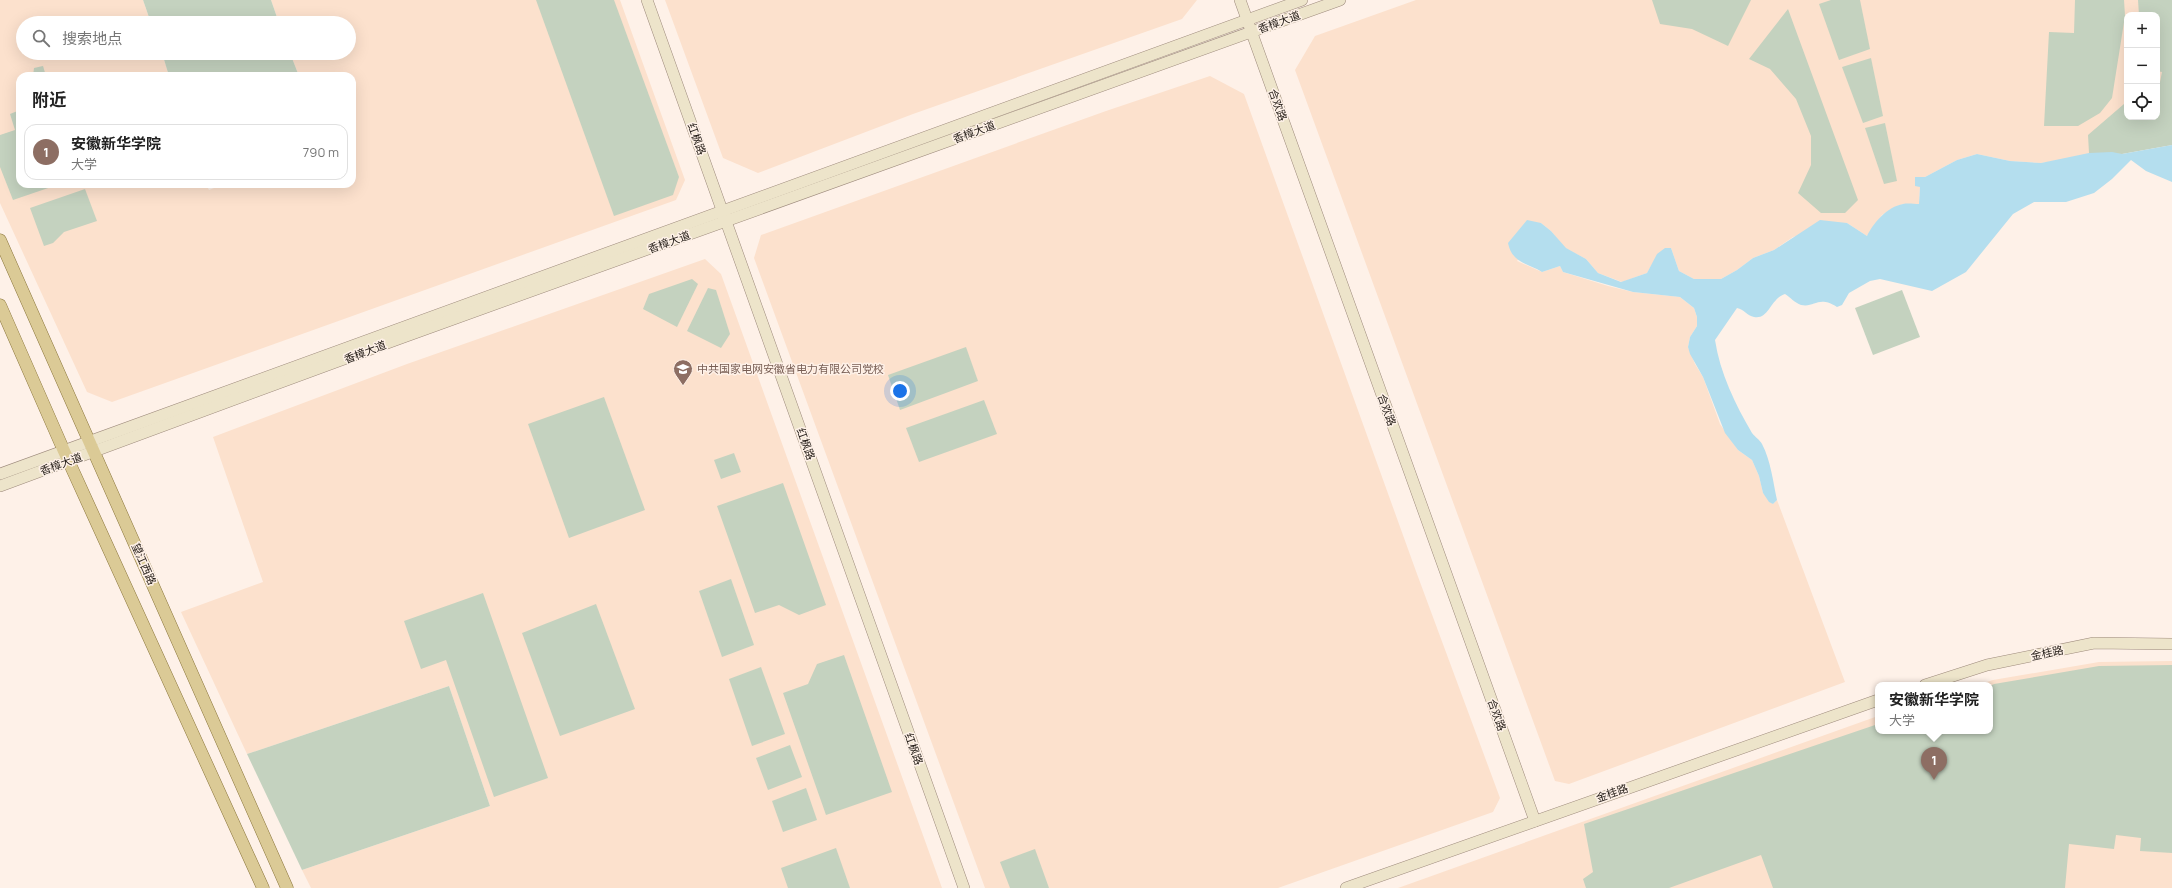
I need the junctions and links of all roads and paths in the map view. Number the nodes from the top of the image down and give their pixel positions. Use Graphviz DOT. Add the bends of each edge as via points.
graph roads {
  1 [pos="647,0"];
  2 [pos="1240,0"];
  3 [pos="1302,0"];
  4 [pos="1340,0"];
  5 [pos="1247,20"];
  6 [pos="1252,32"];
  7 [pos="725,216"];
  8 [pos="0,240"];
  9 [pos="0,306"];
  10 [pos="92,447"];
  11 [pos="66,456"];
  12 [pos="0,474"];
  13 [pos="0,486"];
  14 [pos="2172,644"];
  15 [pos="1934,682"];
  16 [pos="1875,701"];
  17 [pos="1535,821"];
  18 [pos="264,888"];
  19 [pos="287,888"];
  20 [pos="964,888"];
  21 [pos="1346,888"];
  1 -- 7 [label="street, 红枫路"];
  2 -- 5 [label="street, 合欢路"];
  3 -- 5 [label="street, 香樟大道"];
  4 -- 6 [label="street, 香樟大道"];
  5 -- 6 [label="street, 合欢路"];
  5 -- 7 [label="street, 香樟大道"];
  6 -- 7 [label="street, 香樟大道"];
  6 -- 17 [label="street, 合欢路"];
  7 -- 10 [label="street, 香樟大道"];
  7 -- 20 [label="street, 红枫路"];
  8 -- 10 [label="main road, 望江西路"];
  9 -- 11 [label="main road"];
  10 -- 11 [label="street, 香樟大道"];
  10 -- 19 [label="main road, 望江西路"];
  11 -- 12 [label="street, 香樟大道"];
  11 -- 13 [label="street, 香樟大道"];
  11 -- 18 [label="main road"];
  14 -- 15 [label="street, 金桂路" via="2094,643 1987,665"];
  16 -- 17 [label="street, 金桂路"];
  17 -- 21 [label="street, 金桂路"];
}
